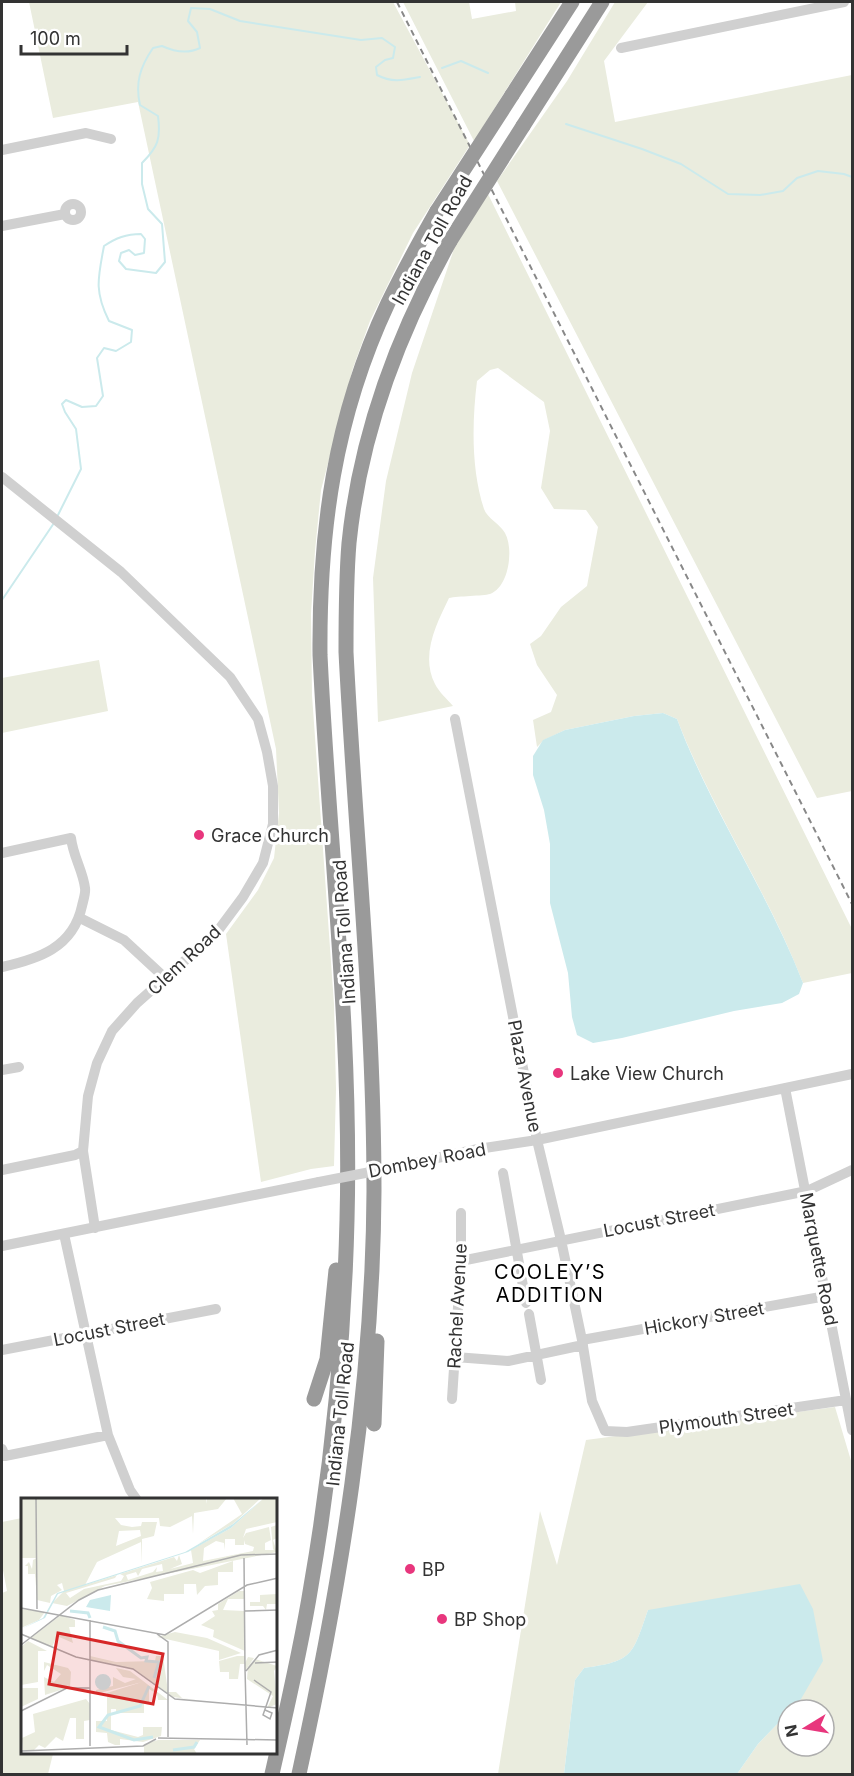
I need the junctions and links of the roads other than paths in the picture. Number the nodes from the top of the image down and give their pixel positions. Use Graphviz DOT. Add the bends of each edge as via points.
graph roads {
  1 [pos="572,2"];
  2 [pos="602,2"];
  3 [pos="843,2"];
  4 [pos="621,48"];
  5 [pos="111,139"];
  6 [pos="2,150"];
  7 [pos="65,214"];
  8 [pos="2,226"];
  9 [pos="2,477"];
  10 [pos="455,719"];
  11 [pos="2,853"];
  12 [pos="80,918"];
  13 [pos="2,967"];
  14 [pos="164,977"];
  15 [pos="19,1067"];
  16 [pos="2,1070"];
  17 [pos="852,1074"];
  18 [pos="785,1088"];
  19 [pos="347,1130"];
  20 [pos="537,1140"];
  21 [pos="83,1151"];
  22 [pos="2,1170"];
  23 [pos="852,1170"];
  24 [pos="503,1173"];
  25 [pos="807,1191"];
  26 [pos="374,1192"];
  27 [pos="461,1213"];
  28 [pos="95,1228"];
  29 [pos="64,1234"];
  30 [pos="561,1240"];
  31 [pos="2,1246"];
  32 [pos="517,1249"];
  33 [pos="461,1261"];
  34 [pos="826,1296"];
  35 [pos="216,1309"];
  36 [pos="85,1334"];
  37 [pos="582,1342"];
  38 [pos="2,1350"];
  39 [pos="537,1355"];
  40 [pos="455,1356"];
  41 [pos="541,1380"];
  42 [pos="314,1399"];
  43 [pos="452,1399"];
  44 [pos="846,1400"];
  45 [pos="374,1424"];
  46 [pos="852,1430"];
  47 [pos="605,1431"];
  48 [pos="108,1435"];
  49 [pos="2,1449"];
  50 [pos="136,1498"];
  51 [pos="278,1745"];
  52 [pos="276,1755"];
  53 [pos="272,1774"];
  54 [pos="299,1774"];
  1 -- 19 [label="highway, Indiana Toll Road, bridge" via="437,211 387,305 352,397 339,448 323,543 320,655"];
  2 -- 26 [label="highway, Indiana Toll Road, bridge" via="450,241 414,308 379,398 355,498 349,543 346,652 371,1051"];
  3 -- 4 [label="street"];
  5 -- 6 [label="street" via="86,133"];
  7 -- 8 [label="street"];
  9 -- 14 [label="street, Clem Road" via="121,572 230,676 258,719 273,786 273,824 263,863 217,932"];
  10 -- 20 [label="street, Plaza Avenue"];
  11 -- 12 [label="street" via="71,838 86,889"];
  12 -- 13 [label="street" via="61,945 33,960"];
  12 -- 14 [label="street" via="124,940"];
  14 -- 21 [label="street, Clem Road" via="112,1031 97,1063 88,1096"];
  15 -- 16 [label="street"];
  17 -- 18 [label="street, Dombey Road"];
  18 -- 20 [label="street, Dombey Road"];
  18 -- 25 [label="street, Marquette Road"];
  19 -- 42 [label="highway" via="327,1359"];
  19 -- 51 [label="highway, Indiana Toll Road" via="345,1282 335,1417 311,1587"];
  20 -- 28 [label="street, Dombey Road, bridge"];
  20 -- 30 [label="street, Plaza Avenue"];
  21 -- 22 [label="street"];
  21 -- 28 [label="street, Clem Road"];
  23 -- 25 [label="street, Locust Street"];
  24 -- 32 [label="street"];
  25 -- 30 [label="street, Locust Street"];
  25 -- 34 [label="street, Marquette Road"];
  26 -- 45 [label="highway" via="379,1243"];
  26 -- 54 [label="highway, Indiana Toll Road" via="367,1347 350,1503"];
  27 -- 33 [label="street, Rachel Avenue"];
  28 -- 29 [label="street, Dombey Road"];
  29 -- 31 [label="street, Dombey Road"];
  29 -- 36 [label="street"];
  30 -- 32 [label="street, Locust Street"];
  30 -- 37 [label="street, Plaza Avenue"];
  32 -- 33 [label="street, Locust Street"];
  32 -- 39 [label="street"];
  33 -- 40 [label="street, Rachel Avenue"];
  34 -- 37 [label="street, Hickory Street"];
  34 -- 44 [label="street, Marquette Road"];
  35 -- 36 [label="street, Locust Street"];
  36 -- 38 [label="street, Locust Street"];
  36 -- 48 [label="street"];
  37 -- 39 [label="street"];
  37 -- 47 [label="street, Plaza Avenue" via="592,1401"];
  39 -- 40 [label="street" via="508,1361"];
  39 -- 41 [label="street"];
  40 -- 43 [label="street, Rachel Avenue"];
  44 -- 46 [label="street, Marquette Road"];
  44 -- 47 [label="street, Plymouth Street" via="627,1432"];
  48 -- 49 [label="street" via="5,1456"];
  48 -- 50 [label="street"];
  52 -- 53 [label="highway, Indiana Toll Road"];
}
